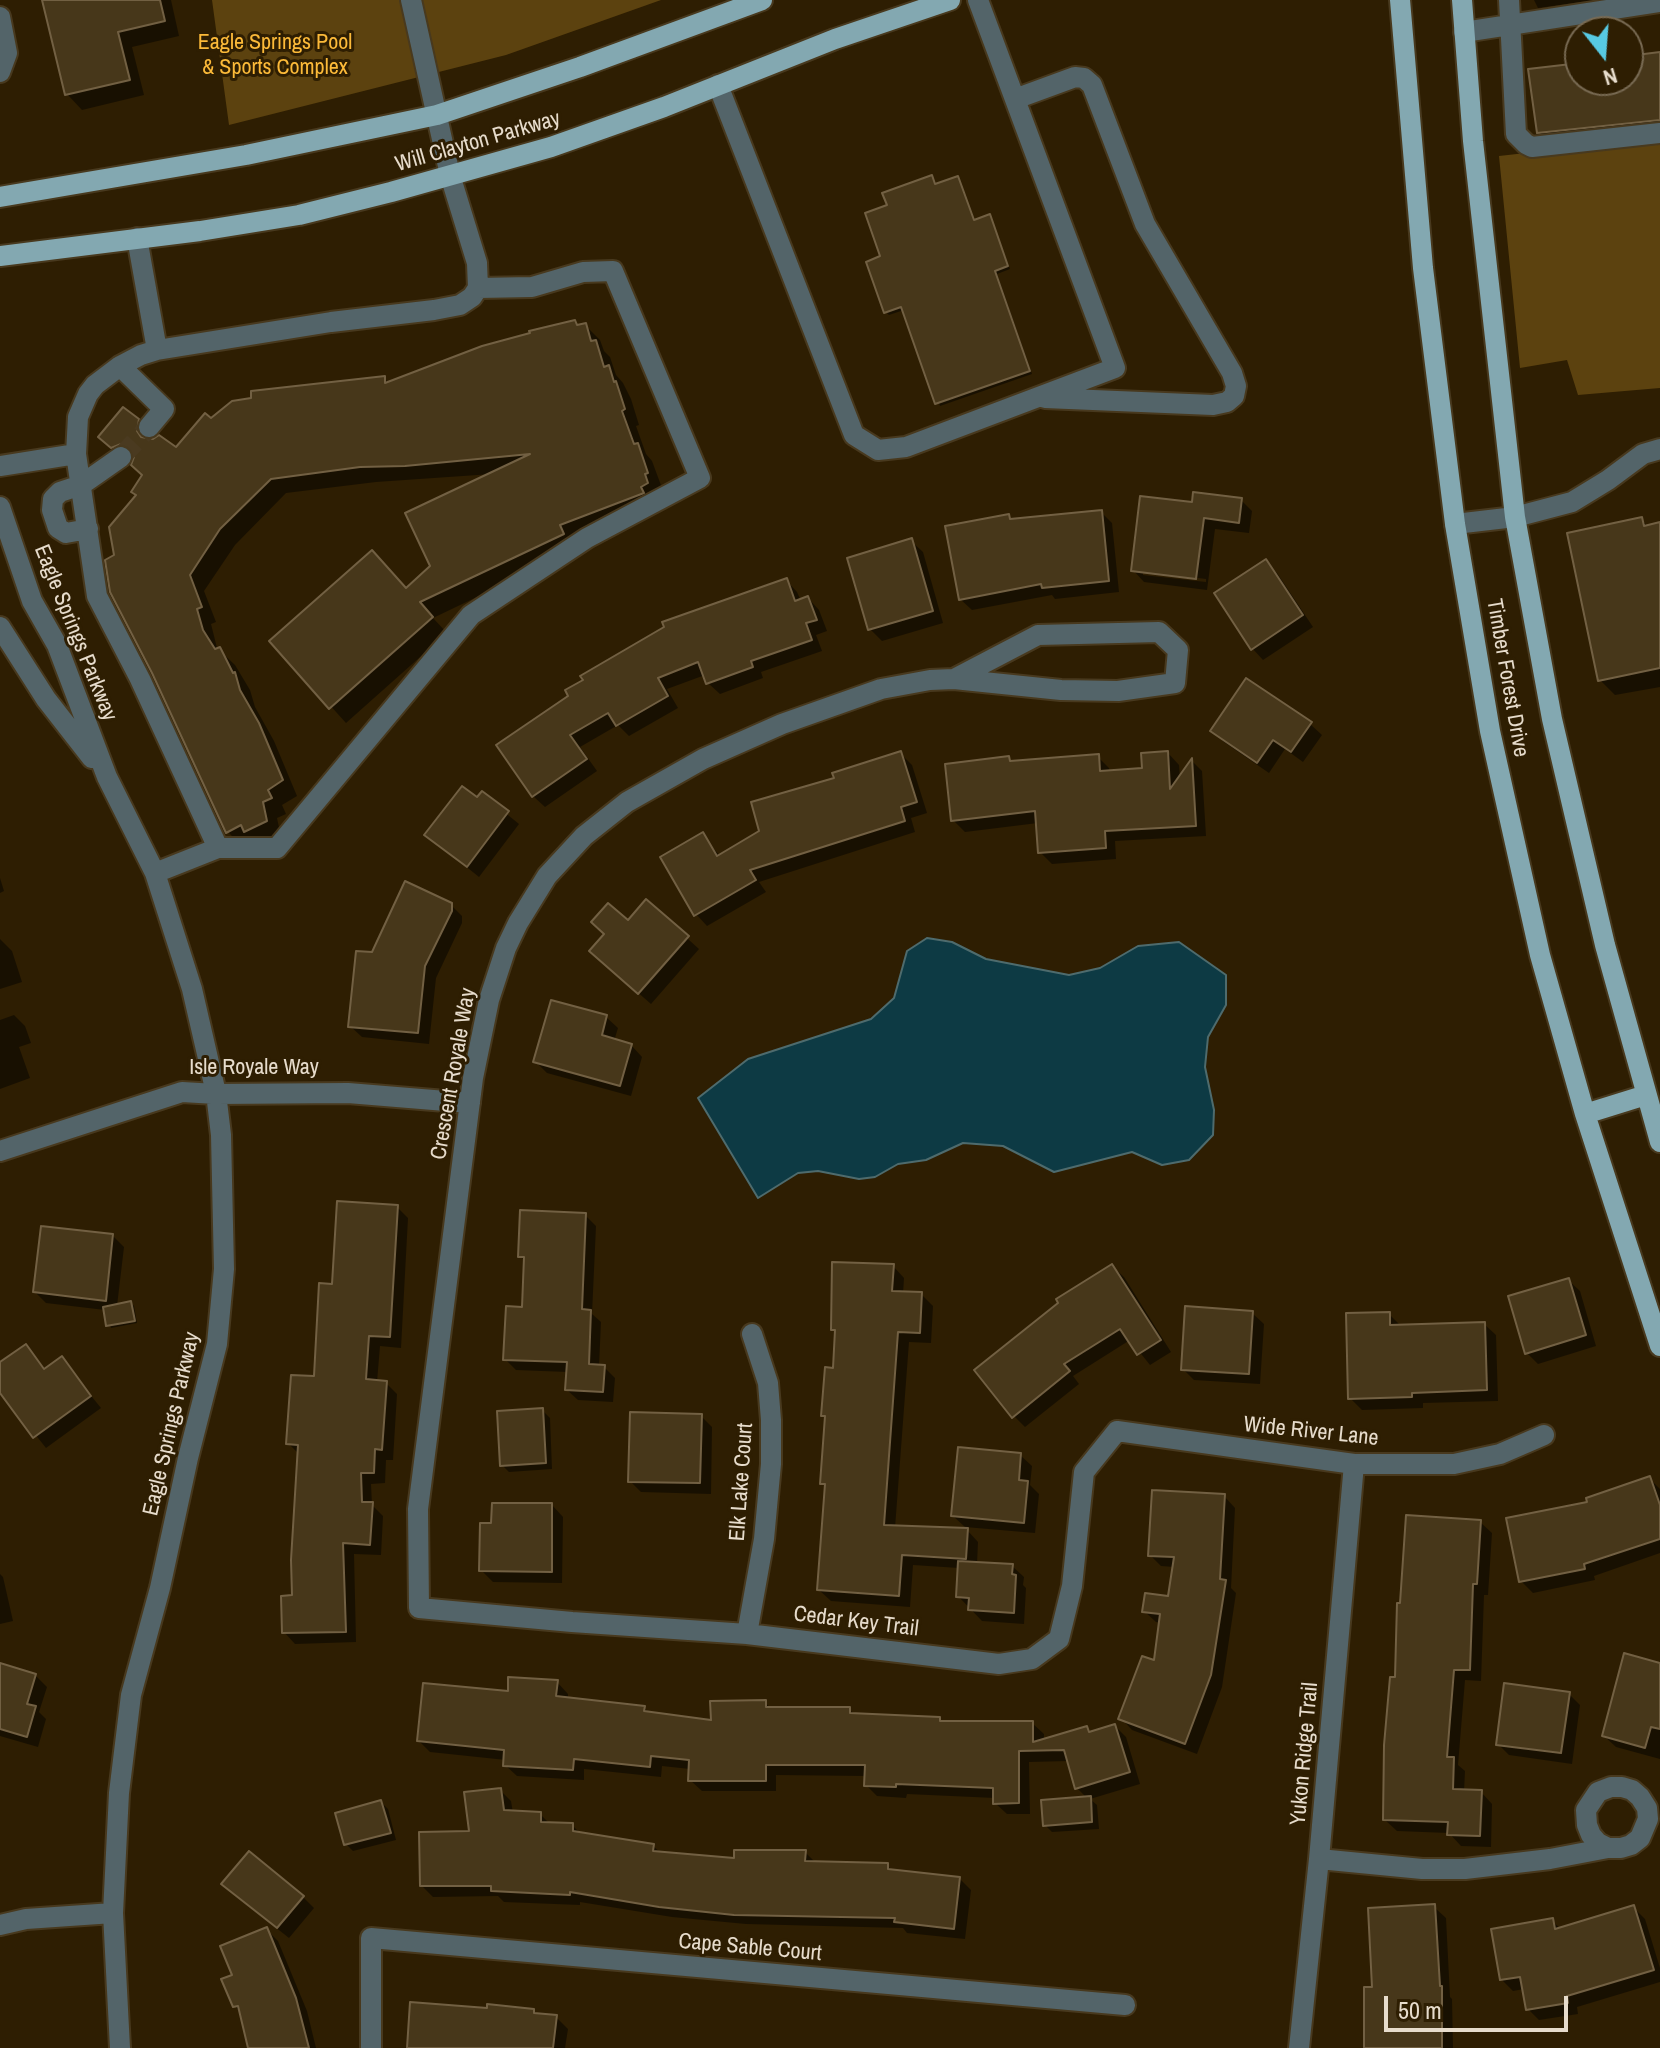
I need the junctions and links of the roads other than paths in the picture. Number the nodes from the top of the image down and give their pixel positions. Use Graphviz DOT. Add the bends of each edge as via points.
graph roads {
  1 [pos="411,0"];
  2 [pos="762,0"];
  3 [pos="950,0"];
  4 [pos="978,0"];
  5 [pos="1400,0"];
  6 [pos="1462,0"];
  7 [pos="1509,0"];
  8 [pos="1659,2"];
  9 [pos="0,17"];
  10 [pos="1511,25"];
  11 [pos="1464,32"];
  12 [pos="0,72"];
  13 [pos="718,85"];
  14 [pos="1015,99"];
  15 [pos="437,115"];
  16 [pos="1660,133"];
  17 [pos="450,175"];
  18 [pos="0,197"];
  19 [pos="137,238"];
  20 [pos="0,256"];
  21 [pos="478,288"];
  22 [pos="157,350"];
  23 [pos="120,366"];
  24 [pos="1037,397"];
  25 [pos="149,427"];
  26 [pos="1660,449"];
  27 [pos="76,454"];
  28 [pos="121,457"];
  29 [pos="0,466"];
  30 [pos="81,485"];
  31 [pos="0,507"];
  32 [pos="1515,517"];
  33 [pos="1455,524"];
  34 [pos="88,529"];
  35 [pos="0,627"];
  36 [pos="954,679"];
  37 [pos="107,777"];
  38 [pos="218,848"];
  39 [pos="155,873"];
  40 [pos="216,1094"];
  41 [pos="1646,1095"];
  42 [pos="470,1103"];
  43 [pos="1585,1114"];
  44 [pos="1660,1142"];
  45 [pos="0,1151"];
  46 [pos="752,1334"];
  47 [pos="1660,1346"];
  48 [pos="1117,1431"];
  49 [pos="1544,1435"];
  50 [pos="1354,1464"];
  51 [pos="419,1608"];
  52 [pos="747,1634"];
  53 [pos="1608,1848"];
  54 [pos="1319,1859"];
  55 [pos="113,1913"];
  56 [pos="0,1925"];
  57 [pos="1125,2005"];
  58 [pos="120,2048"];
  59 [pos="371,2048"];
  60 [pos="1299,2048"];
  1 -- 15 [label="street"];
  2 -- 15 [label="main road, Will Clayton Parkway"];
  3 -- 13 [label="main road, Will Clayton Parkway"];
  4 -- 14 [label="street"];
  5 -- 33 [label="main road, Timber Forest Drive" via="1423,268"];
  6 -- 11 [label="main road, Timber Forest Drive"];
  7 -- 10 [label="street"];
  8 -- 10 [label="street"];
  9 -- 12 [label="street" via="7,53"];
  10 -- 11 [label="street"];
  10 -- 16 [label="street" via="1516,134 1526,144"];
  11 -- 32 [label="main road, Timber Forest Drive"];
  13 -- 17 [label="main road, Will Clayton Parkway" via="551,147"];
  13 -- 24 [label="street" via="854,435 878,450 906,447"];
  14 -- 24 [label="street" via="1115,368"];
  14 -- 24 [label="street" via="1075,77 1092,85 1145,224 1236,386 1227,402 1213,405"];
  15 -- 17 [label="street"];
  15 -- 18 [label="main road, Will Clayton Parkway" via="246,155"];
  17 -- 19 [label="main road, Will Clayton Parkway" via="299,215"];
  17 -- 21 [label="street" via="477,263"];
  19 -- 20 [label="main road, Will Clayton Parkway"];
  19 -- 22 [label="street"];
  21 -- 22 [label="street" via="460,305"];
  21 -- 38 [label="street" via="532,287 583,272 613,271 700,478 587,538 471,615 277,848"];
  22 -- 23 [label="street"];
  23 -- 25 [label="street" via="164,409"];
  23 -- 27 [label="street" via="95,385 82,404"];
  26 -- 32 [label="street" via="1643,454 1572,502"];
  27 -- 29 [label="street"];
  27 -- 30 [label="street"];
  28 -- 30 [label="street"];
  30 -- 34 [label="street"];
  30 -- 34 [label="street" via="60,492 52,510 58,528 66,533"];
  31 -- 37 [label="street, Eagle Springs Parkway" via="32,601 57,645"];
  32 -- 33 [label="street"];
  32 -- 41 [label="main road, Timber Forest Drive" via="1552,719"];
  33 -- 43 [label="main road, Timber Forest Drive" via="1490,731 1540,955"];
  34 -- 38 [label="street" via="97,596"];
  35 -- 37 [label="street, Eagle Springs Parkway" via="46,699"];
  36 -- 36 [label="street, Crescent Royale Way" via="1118,691 1175,683 1178,650 1159,632 1038,635"];
  36 -- 42 [label="street, Crescent Royale Way" via="881,689 756,735 627,802 584,836 547,876 506,948 483,1026"];
  37 -- 39 [label="street, Eagle Springs Parkway"];
  38 -- 39 [label="street"];
  39 -- 40 [label="street, Eagle Springs Parkway" via="192,989"];
  40 -- 42 [label="street, Isle Royale Way" via="309,1091"];
  40 -- 45 [label="street, Isle Royale Way" via="182,1092"];
  40 -- 55 [label="street, Eagle Springs Parkway" via="224,1191 217,1344 131,1695"];
  41 -- 43 [label="main road"];
  41 -- 44 [label="main road, Timber Forest Drive"];
  42 -- 51 [label="street, Crescent Royale Way" via="418,1509"];
  43 -- 47 [label="main road, Timber Forest Drive"];
  46 -- 52 [label="street, Elk Lake Court" via="768,1383 771,1464"];
  48 -- 50 [label="street, Wide River Lane"];
  48 -- 52 [label="street, Cedar Key Trail" via="1084,1472 1072,1586 1059,1639 1032,1659 999,1664"];
  49 -- 50 [label="street, Wide River Lane" via="1500,1454 1454,1464"];
  50 -- 54 [label="street, Yukon Ridge Trail"];
  51 -- 52 [label="street, Cedar Key Trail"];
  53 -- 54 [label="street" via="1465,1869"];
  54 -- 60 [label="street, Yukon Ridge Trail"];
  55 -- 56 [label="street"];
  55 -- 58 [label="street, Eagle Springs Parkway"];
  57 -- 59 [label="street, Cape Sable Court" via="371,1938"];
}
